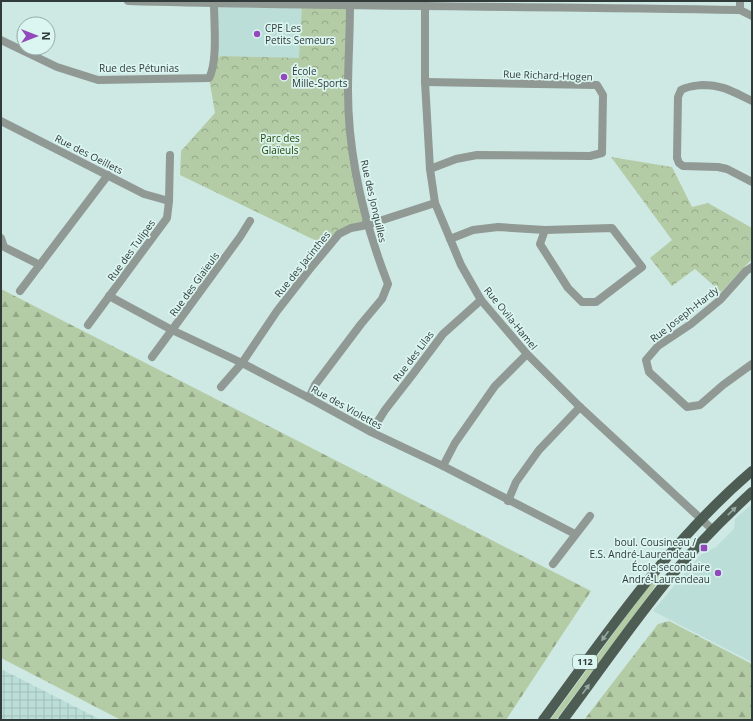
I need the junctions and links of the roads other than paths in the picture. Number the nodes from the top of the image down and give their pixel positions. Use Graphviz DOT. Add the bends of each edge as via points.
graph roads {
  1 [pos="128,1"];
  2 [pos="214,3"];
  3 [pos="425,3"];
  4 [pos="499,3"];
  5 [pos="350,5"];
  6 [pos="740,5"];
  7 [pos="752,16"];
  8 [pos="1,40"];
  9 [pos="425,82"];
  10 [pos="752,101"];
  11 [pos="1,121"];
  12 [pos="170,155"];
  13 [pos="430,169"];
  14 [pos="108,175"];
  15 [pos="752,182"];
  16 [pos="169,201"];
  17 [pos="435,203"];
  18 [pos="250,221"];
  19 [pos="367,225"];
  20 [pos="545,230"];
  21 [pos="1,238"];
  22 [pos="450,239"];
  23 [pos="40,265"];
  24 [pos="752,267"];
  25 [pos="20,292"];
  26 [pos="109,296"];
  27 [pos="481,300"];
  28 [pos="88,325"];
  29 [pos="172,330"];
  30 [pos="527,354"];
  31 [pos="152,356"];
  32 [pos="242,363"];
  33 [pos="752,364"];
  34 [pos="221,387"];
  35 [pos="309,398"];
  36 [pos="580,407"];
  37 [pos="371,432"];
  38 [pos="443,466"];
  39 [pos="752,471"];
  40 [pos="752,492"];
  41 [pos="508,501"];
  42 [pos="590,516"];
  43 [pos="701,519"];
  44 [pos="713,530"];
  45 [pos="575,534"];
  46 [pos="553,564"];
  47 [pos="543,720"];
  48 [pos="563,720"];
  1 -- 2 [label="street"];
  2 -- 5 [label="street"];
  2 -- 8 [label="street, Rue des Pétunias" via="214,60 213,72 209,78 98,80 57,67"];
  3 -- 4 [label="street"];
  3 -- 5 [label="street"];
  3 -- 9 [label="street, Rue Ovila-Hamel"];
  4 -- 6 [label="street"];
  5 -- 19 [label="street, Rue des Jonquilles" via="350,126 354,163"];
  6 -- 7 [label="street"];
  9 -- 13 [label="street, Rue Ovila-Hamel"];
  9 -- 13 [label="street, Rue Richard-Hogen" via="596,85 603,95 602,152 590,156 477,155 456,159"];
  10 -- 15 [label="street" via="715,85 688,86 681,90 678,97 677,158 683,166 718,167"];
  11 -- 14 [label="street, Rue des Oeillets"];
  12 -- 16 [label="street, Rue des Tulipes"];
  13 -- 17 [label="street, Rue Ovila-Hamel"];
  14 -- 16 [label="street, Rue des Oeillets" via="144,194"];
  14 -- 23 [label="street"];
  16 -- 26 [label="street, Rue des Tulipes" via="167,218"];
  17 -- 19 [label="street, Rue des Jacinthes"];
  17 -- 22 [label="street, Rue Ovila-Hamel"];
  18 -- 29 [label="street, Rue des Glaïeuls"];
  19 -- 32 [label="street, Rue des Jacinthes" via="351,228 339,234 282,305"];
  19 -- 35 [label="street, Rue des Jonquilles" via="388,284 382,299 315,385"];
  20 -- 20 [label="street" via="612,228 642,267 596,302 582,302 568,288 540,244"];
  20 -- 22 [label="street" via="498,227 473,230"];
  21 -- 23 [label="street" via="4,247"];
  22 -- 27 [label="street, Rue Ovila-Hamel"];
  23 -- 25 [label="street"];
  24 -- 33 [label="street, Rue Joseph-Hardy" via="720,300 658,346 646,360 649,372 687,407 700,405"];
  26 -- 28 [label="street, Rue des Tulipes"];
  26 -- 29 [label="street, Rue des Violettes"];
  27 -- 30 [label="street, Rue Ovila-Hamel"];
  27 -- 37 [label="street, Rue des Lilas" via="443,334"];
  29 -- 31 [label="street, Rue des Glaïeuls"];
  29 -- 32 [label="street, Rue des Violettes"];
  30 -- 36 [label="street, Rue Ovila-Hamel"];
  30 -- 38 [label="street" via="495,386 455,443"];
  32 -- 34 [label="street, Rue des Jacinthes"];
  32 -- 35 [label="street, Rue des Violettes"];
  35 -- 37 [label="street, Rue des Violettes"];
  36 -- 41 [label="street" via="539,450 516,482"];
  36 -- 43 [label="street, Rue Ovila-Hamel"];
  37 -- 38 [label="street, Rue des Violettes"];
  38 -- 41 [label="street, Rue des Violettes"];
  39 -- 43 [label="main road, 112"];
  44 -- 40 [label="main road, 112, one-way"];
  41 -- 45 [label="street, Rue des Violettes"];
  42 -- 45 [label="street"];
  43 -- 44 [label="street, Rue Ovila-Hamel"];
  43 -- 47 [label="main road, 112, one-way" via="635,595"];
  48 -- 44 [label="main road, 112, one-way" via="656,594"];
  45 -- 46 [label="street"];
}
